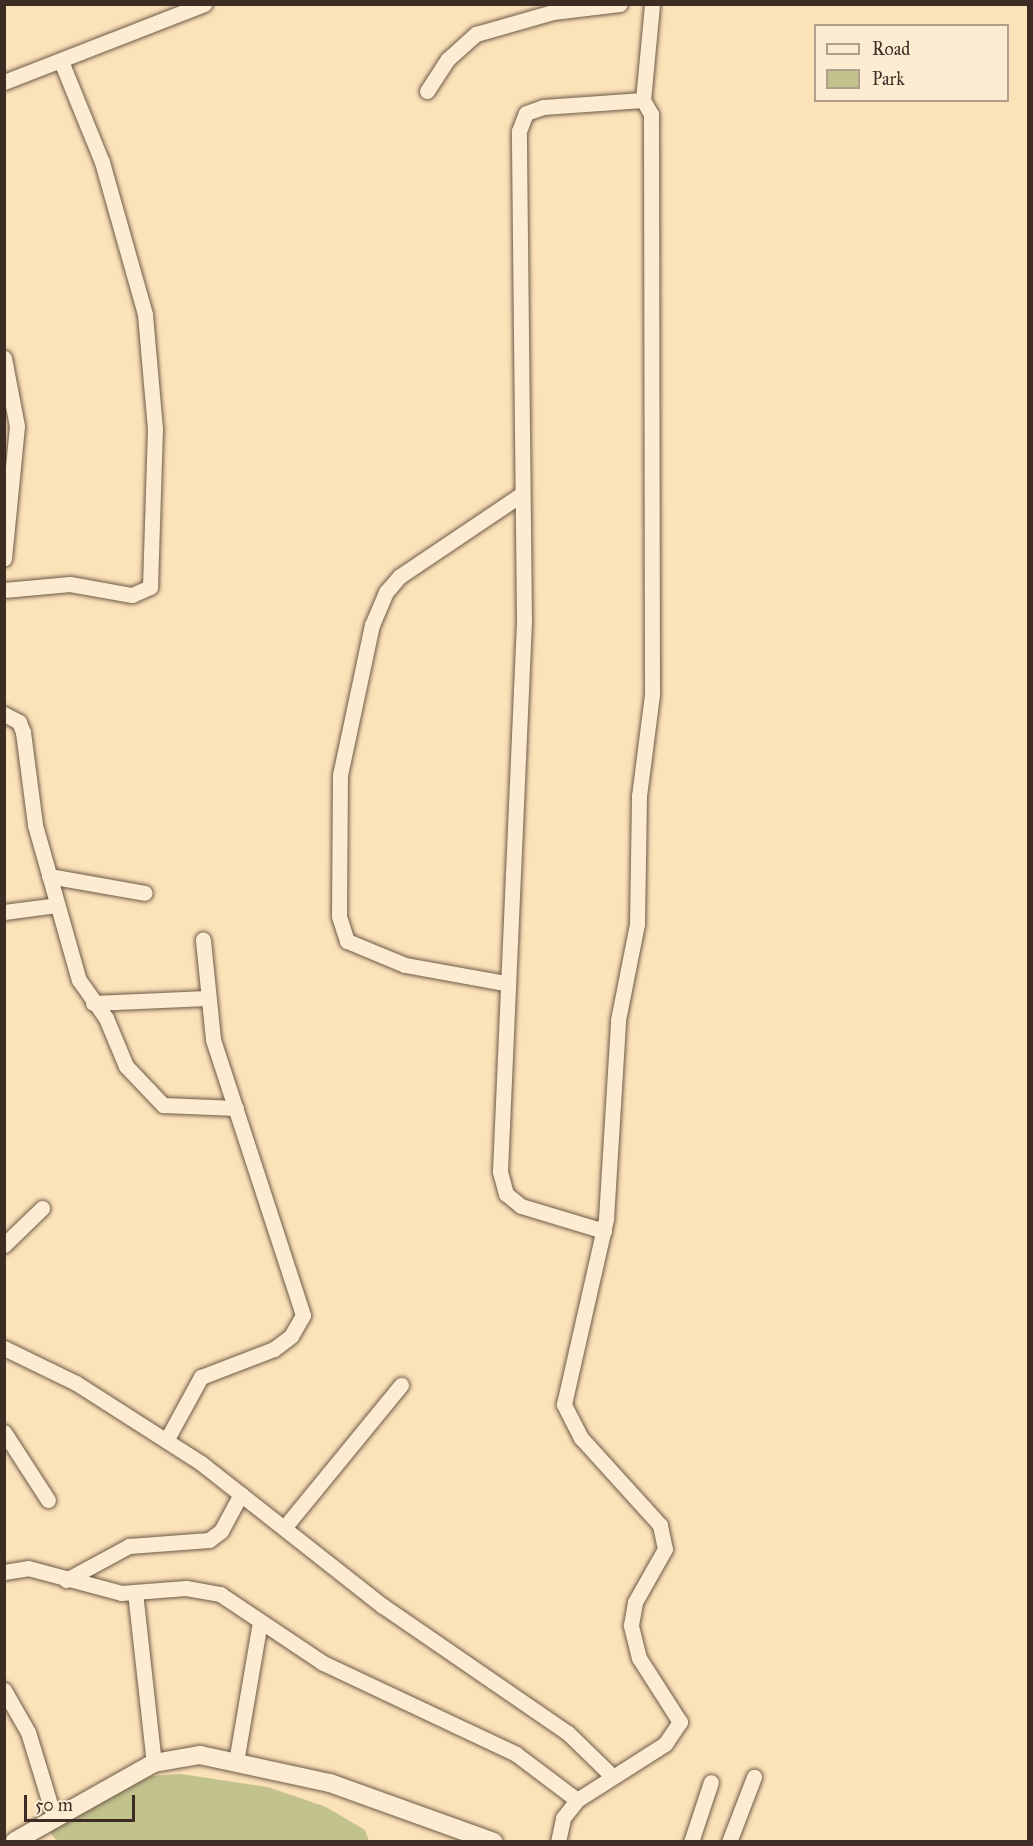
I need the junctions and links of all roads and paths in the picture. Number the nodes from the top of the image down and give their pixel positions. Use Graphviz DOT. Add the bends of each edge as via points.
graph roads {
  1 [pos="204,4"];
  2 [pos="620,4"];
  3 [pos="652,4"];
  4 [pos="178,10"];
  5 [pos="61,61"];
  6 [pos="4,82"];
  7 [pos="428,91"];
  8 [pos="643,100"];
  9 [pos="4,358"];
  10 [pos="522,494"];
  11 [pos="4,558"];
  12 [pos="4,590"];
  13 [pos="4,714"];
  14 [pos="49,876"];
  15 [pos="145,893"];
  16 [pos="57,905"];
  17 [pos="4,912"];
  18 [pos="203,940"];
  19 [pos="505,983"];
  20 [pos="207,998"];
  21 [pos="93,1003"];
  22 [pos="236,1108"];
  23 [pos="42,1208"];
  24 [pos="604,1231"];
  25 [pos="4,1245"];
  26 [pos="4,1348"];
  27 [pos="401,1385"];
  28 [pos="4,1432"];
  29 [pos="167,1439"];
  30 [pos="241,1494"];
  31 [pos="48,1500"];
  32 [pos="284,1528"];
  33 [pos="4,1572"];
  34 [pos="66,1580"];
  35 [pos="135,1592"];
  36 [pos="260,1622"];
  37 [pos="4,1690"];
  38 [pos="236,1762"];
  39 [pos="154,1763"];
  40 [pos="611,1775"];
  41 [pos="754,1777"];
  42 [pos="711,1782"];
  43 [pos="577,1800"];
  44 [pos="54,1817"];
  45 [pos="4,1836"];
  46 [pos="16,1841"];
  47 [pos="494,1842"];
  48 [pos="558,1842"];
  49 [pos="691,1842"];
  50 [pos="729,1842"];
  1 -- 4 [label="street"];
  2 -- 7 [label="street" via="553,12 476,34 448,59"];
  3 -- 8 [label="street"];
  4 -- 5 [label="street"];
  5 -- 6 [label="street"];
  5 -- 12 [label="street" via="102,162 145,314 155,429 150,587 132,595 70,584"];
  8 -- 10 [label="street" via="543,107 526,113 520,124"];
  8 -- 24 [label="street" via="651,114 655,645 639,796 636,924 618,1020"];
  9 -- 11 [label="street" via="16,426"];
  10 -- 19 [label="street" via="524,621"];
  10 -- 19 [label="street" via="400,576 386,592 372,625 340,775 339,916 347,941 405,965"];
  13 -- 14 [label="street" via="19,722 23,732 35,825"];
  14 -- 15 [label="street"];
  14 -- 16 [label="street"];
  16 -- 17 [label="street"];
  16 -- 21 [label="street" via="79,980"];
  18 -- 20 [label="street"];
  19 -- 24 [label="street" via="502,1186 522,1206"];
  20 -- 21 [label="street"];
  20 -- 22 [label="street"];
  21 -- 22 [label="street" via="126,1066 156,1102 173,1108"];
  22 -- 29 [label="street" via="303,1315 291,1336 274,1349 201,1377"];
  23 -- 25 [label="street"];
  24 -- 40 [label="street" via="564,1404 581,1438 660,1525 665,1549 635,1602 631,1625 639,1658 680,1722 665,1744"];
  26 -- 29 [label="street" via="76,1383"];
  27 -- 32 [label="street"];
  28 -- 31 [label="street"];
  29 -- 30 [label="street"];
  30 -- 32 [label="street"];
  30 -- 34 [label="street" via="221,1531 209,1540 129,1546"];
  32 -- 40 [label="street" via="383,1606 568,1733"];
  33 -- 34 [label="street" via="28,1568"];
  34 -- 35 [label="street"];
  35 -- 36 [label="street" via="200,1588 220,1594"];
  35 -- 39 [label="street"];
  36 -- 38 [label="street"];
  36 -- 43 [label="street" via="322,1663 489,1739"];
  37 -- 44 [label="street" via="28,1732"];
  38 -- 39 [label="street" via="200,1755"];
  38 -- 47 [label="street" via="330,1783"];
  39 -- 44 [label="street"];
  40 -- 43 [label="street"];
  41 -- 50 [label="street"];
  42 -- 49 [label="street"];
  43 -- 48 [label="street" via="563,1818"];
  44 -- 46 [label="street"];
  45 -- 46 [label="street"];
}
